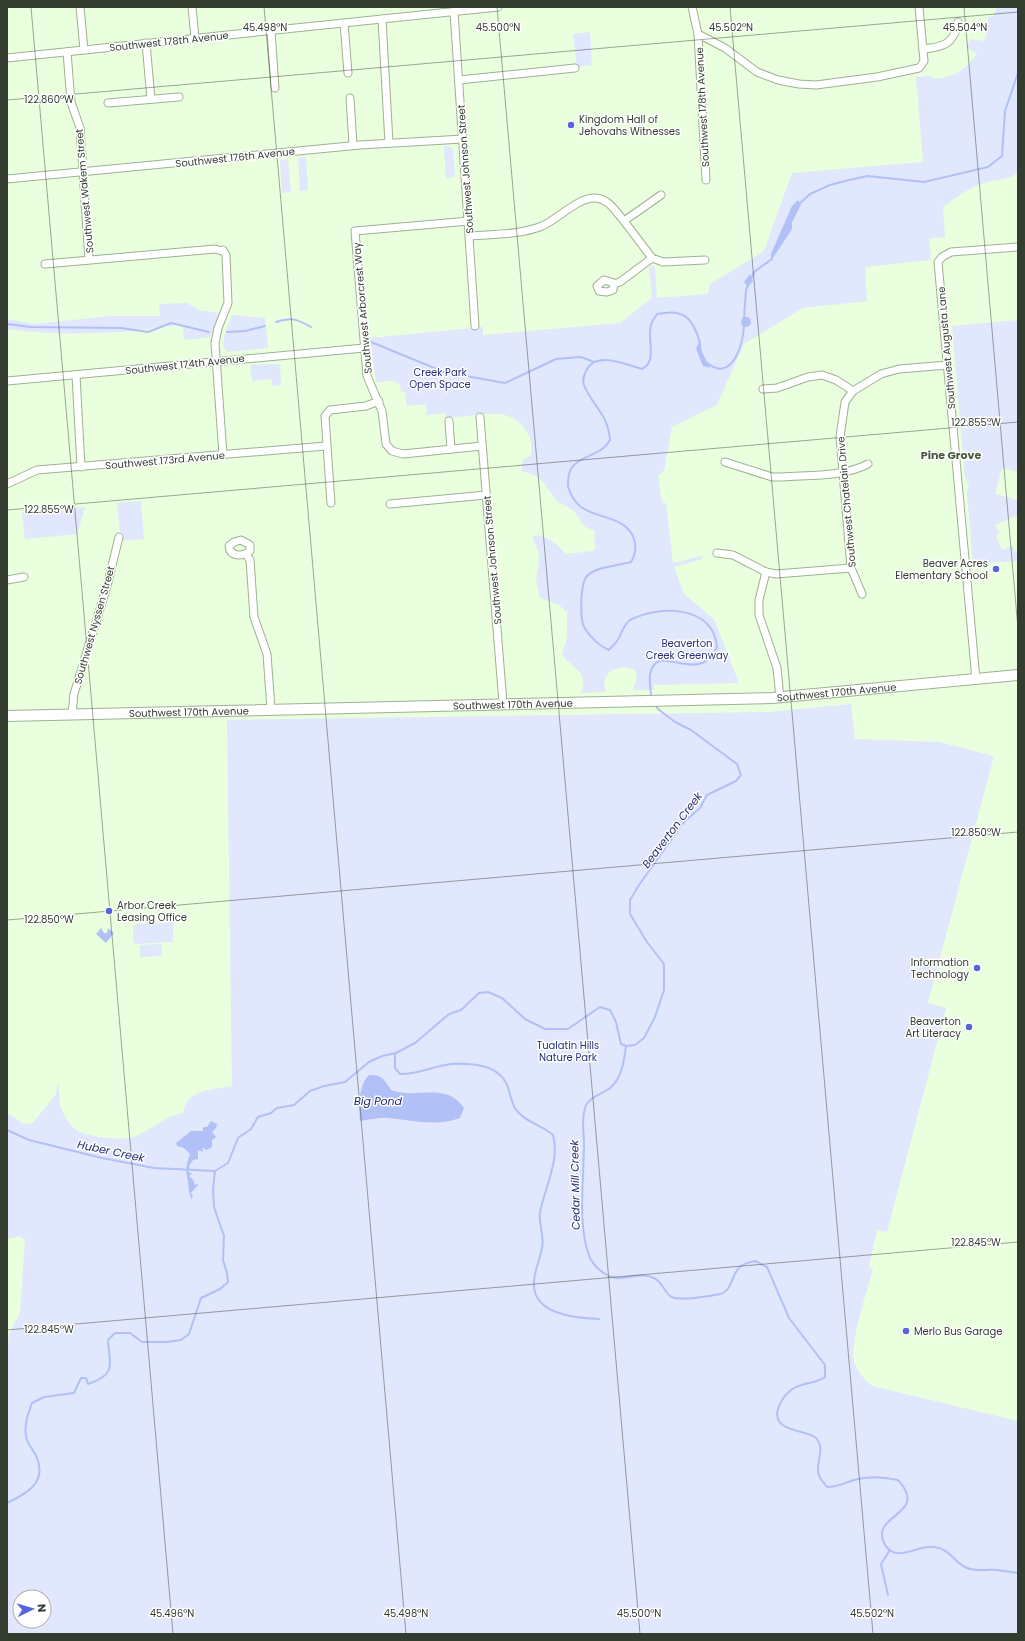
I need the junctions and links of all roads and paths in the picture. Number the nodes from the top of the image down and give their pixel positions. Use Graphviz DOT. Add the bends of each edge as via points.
graph roads {
  1 [pos="80,7"];
  2 [pos="192,7"];
  3 [pos="498,7"];
  4 [pos="692,7"];
  5 [pos="919,7"];
  6 [pos="454,12"];
  7 [pos="382,19"];
  8 [pos="958,22"];
  9 [pos="344,23"];
  10 [pos="271,31"];
  11 [pos="698,34"];
  12 [pos="195,38"];
  13 [pos="146,43"];
  14 [pos="923,49"];
  15 [pos="84,50"];
  16 [pos="67,52"];
  17 [pos="7,58"];
  18 [pos="575,68"];
  19 [pos="348,73"];
  20 [pos="459,80"];
  21 [pos="275,88"];
  22 [pos="179,97"];
  23 [pos="350,98"];
  24 [pos="151,99"];
  25 [pos="108,103"];
  26 [pos="463,139"];
  27 [pos="389,143"];
  28 [pos="353,146"];
  29 [pos="83,172"];
  30 [pos="7,179"];
  31 [pos="706,180"];
  32 [pos="661,195"];
  33 [pos="469,221"];
  34 [pos="624,221"];
  35 [pos="470,236"];
  36 [pos="1018,247"];
  37 [pos="652,258"];
  38 [pos="89,260"];
  39 [pos="705,260"];
  40 [pos="44,264"];
  41 [pos="614,284"];
  42 [pos="475,326"];
  43 [pos="364,348"];
  44 [pos="216,361"];
  45 [pos="948,365"];
  46 [pos="76,375"];
  47 [pos="7,381"];
  48 [pos="763,389"];
  49 [pos="853,391"];
  50 [pos="379,400"];
  51 [pos="480,417"];
  52 [pos="448,421"];
  53 [pos="326,446"];
  54 [pos="482,446"];
  55 [pos="451,449"];
  56 [pos="223,455"];
  57 [pos="725,462"];
  58 [pos="868,464"];
  59 [pos="81,467"];
  60 [pos="843,472"];
  61 [pos="7,484"];
  62 [pos="486,495"];
  63 [pos="330,503"];
  64 [pos="390,504"];
  65 [pos="119,537"];
  66 [pos="718,553"];
  67 [pos="246,554"];
  68 [pos="851,568"];
  69 [pos="766,572"];
  70 [pos="24,577"];
  71 [pos="7,580"];
  72 [pos="862,594"];
  73 [pos="1018,675"];
  74 [pos="976,680"];
  75 [pos="780,698"];
  76 [pos="503,703"];
  77 [pos="271,710"];
  78 [pos="72,714"];
  79 [pos="7,716"];
  1 -- 15 [label="street"];
  2 -- 12 [label="street"];
  3 -- 6 [label="street, Southwest 178th Avenue"];
  4 -- 11 [label="street, Southwest 178th Avenue"];
  5 -- 14 [label="street"];
  6 -- 7 [label="street, Southwest 178th Avenue"];
  6 -- 20 [label="street, Southwest Johnson Street"];
  7 -- 9 [label="street, Southwest 178th Avenue"];
  7 -- 27 [label="street"];
  8 -- 14 [label="street" via="956,34 948,43 937,48"];
  9 -- 10 [label="street, Southwest 178th Avenue"];
  9 -- 19 [label="street"];
  10 -- 12 [label="street, Southwest 178th Avenue"];
  10 -- 21 [label="street"];
  11 -- 14 [label="street, Southwest 178th Avenue" via="725,48 757,72 799,84 816,85 915,70 923,65"];
  11 -- 31 [label="street, Southwest 178th Avenue"];
  12 -- 13 [label="street, Southwest 178th Avenue"];
  13 -- 15 [label="street, Southwest 178th Avenue"];
  13 -- 24 [label="street"];
  15 -- 16 [label="street, Southwest 178th Avenue"];
  16 -- 17 [label="street, Southwest 178th Avenue"];
  16 -- 29 [label="street, Southwest Wakem Street" via="71,102 80,128"];
  18 -- 20 [label="street"];
  20 -- 26 [label="street, Southwest Johnson Street"];
  22 -- 24 [label="street"];
  23 -- 28 [label="street"];
  24 -- 25 [label="street"];
  26 -- 27 [label="street, Southwest 176th Avenue"];
  26 -- 33 [label="street, Southwest Johnson Street"];
  27 -- 28 [label="street, Southwest 176th Avenue"];
  28 -- 29 [label="street, Southwest 176th Avenue"];
  29 -- 30 [label="street, Southwest 176th Avenue"];
  29 -- 38 [label="street, Southwest Wakem Street"];
  32 -- 34 [label="street"];
  33 -- 35 [label="street, Southwest Johnson Street"];
  33 -- 43 [label="street, Southwest Arborcrest Way" via="355,231"];
  34 -- 35 [label="street" via="608,202 596,198 586,199 532,230"];
  34 -- 37 [label="street"];
  35 -- 42 [label="street, Southwest Johnson Street"];
  36 -- 45 [label="street, Southwest Augusta Lane" via="951,252 938,262"];
  37 -- 39 [label="street" via="664,262"];
  37 -- 41 [label="street"];
  38 -- 40 [label="street"];
  38 -- 44 [label="street" via="215,249 223,251 226,255 228,303 218,328"];
  43 -- 44 [label="street, Southwest 174th Avenue"];
  43 -- 50 [label="street, Southwest Arborcrest Way" via="367,376"];
  44 -- 46 [label="street, Southwest 174th Avenue"];
  44 -- 56 [label="street"];
  45 -- 49 [label="street, Southwest Chatelain Drive" via="881,374"];
  45 -- 74 [label="street, Southwest Augusta Lane"];
  46 -- 47 [label="street, Southwest 174th Avenue"];
  46 -- 59 [label="street"];
  48 -- 49 [label="street" via="777,388 822,375"];
  49 -- 60 [label="street, Southwest Chatelain Drive" via="845,402 841,418"];
  50 -- 53 [label="street" via="366,406 327,412 324,421"];
  50 -- 55 [label="street, Southwest Arborcrest Way" via="386,444 392,451 403,454"];
  51 -- 54 [label="street, Southwest Johnson Street"];
  52 -- 55 [label="street"];
  53 -- 56 [label="street, Southwest 173rd Avenue"];
  53 -- 63 [label="street"];
  54 -- 55 [label="street"];
  54 -- 62 [label="street, Southwest Johnson Street"];
  56 -- 59 [label="street, Southwest 173rd Avenue"];
  57 -- 60 [label="street" via="772,477"];
  58 -- 60 [label="street"];
  59 -- 61 [label="street, Southwest 173rd Avenue" via="37,470"];
  60 -- 68 [label="street, Southwest Chatelain Drive"];
  62 -- 64 [label="street"];
  62 -- 76 [label="street, Southwest Johnson Street"];
  65 -- 78 [label="street, Southwest Nyssen Street" via="74,694"];
  66 -- 69 [label="street" via="733,555"];
  67 -- 77 [label="street" via="250,560 254,618 267,654"];
  68 -- 69 [label="street" via="792,573"];
  68 -- 72 [label="street, Southwest Chatelain Drive"];
  69 -- 75 [label="street" via="759,600 759,615 777,668"];
  70 -- 71 [label="street"];
  73 -- 74 [label="main road, Southwest 170th Avenue"];
  74 -- 75 [label="main road, Southwest 170th Avenue"];
  75 -- 76 [label="main road, Southwest 170th Avenue"];
  76 -- 77 [label="main road, Southwest 170th Avenue"];
  77 -- 78 [label="main road, Southwest 170th Avenue"];
  78 -- 79 [label="main road, Southwest 170th Avenue"];
}
